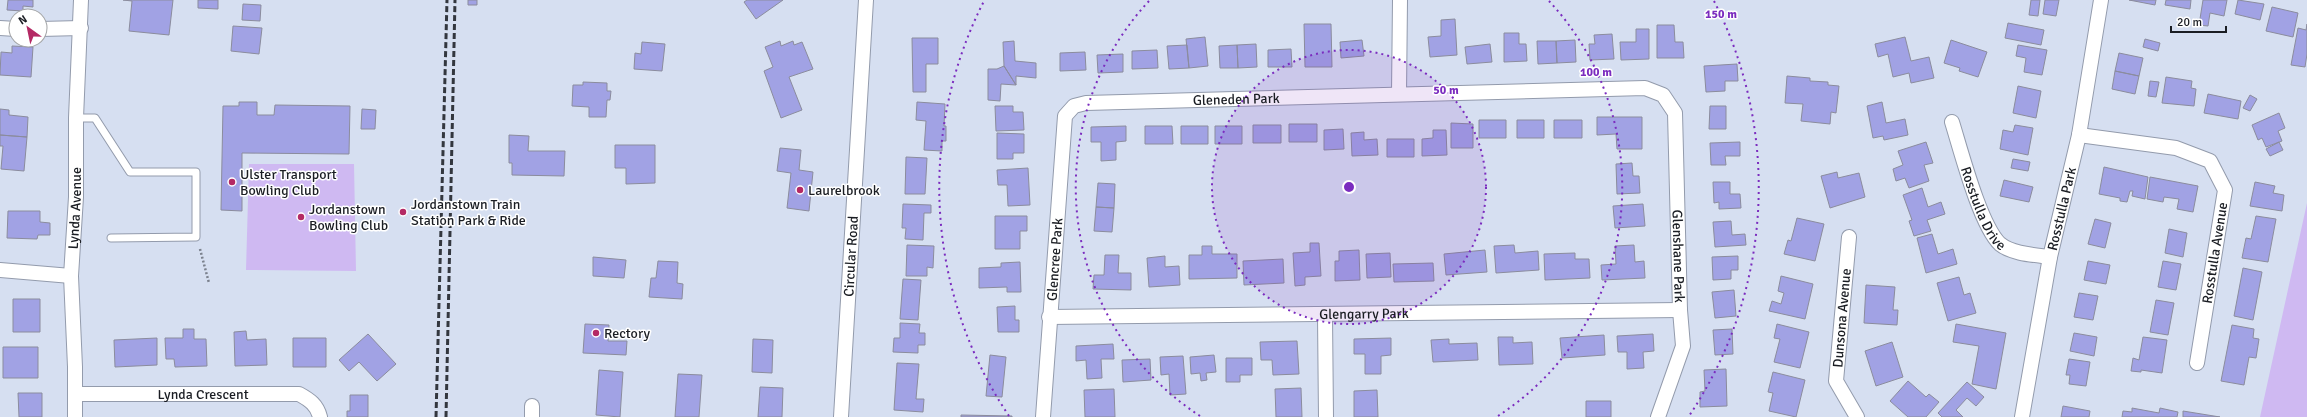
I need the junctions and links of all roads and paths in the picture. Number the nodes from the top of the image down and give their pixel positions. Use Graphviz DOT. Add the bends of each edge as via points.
graph roads {
  1 [pos="81,0"];
  2 [pos="866,0"];
  3 [pos="1400,0"];
  4 [pos="2101,0"];
  5 [pos="81,28"];
  6 [pos="48,29"];
  7 [pos="1400,94"];
  8 [pos="1663,95"];
  9 [pos="1074,106"];
  10 [pos="76,118"];
  11 [pos="1952,122"];
  12 [pos="2080,135"];
  13 [pos="196,237"];
  14 [pos="1849,237"];
  15 [pos="111,238"];
  16 [pos="2050,257"];
  17 [pos="0,270"];
  18 [pos="71,276"];
  19 [pos="209,283"];
  20 [pos="1680,310"];
  21 [pos="1325,316"];
  22 [pos="1049,317"];
  23 [pos="2197,363"];
  24 [pos="75,394"];
  25 [pos="75,417"];
  26 [pos="320,417"];
  27 [pos="841,417"];
  28 [pos="1043,417"];
  29 [pos="1326,417"];
  30 [pos="1658,417"];
  31 [pos="1857,417"];
  32 [pos="2022,417"];
  1 -- 5 [label="street, Lynda Avenue"];
  2 -- 27 [label="street, Circular Road"];
  3 -- 7 [label="street"];
  4 -- 12 [label="street, Rosstulla Park"];
  5 -- 6 [label="street"];
  5 -- 10 [label="street, Lynda Avenue"];
  7 -- 8 [label="street, Gleneden Park" via="1644,88"];
  7 -- 9 [label="street, Gleneden Park" via="1094,102"];
  8 -- 20 [label="street, Glenshane Park" via="1675,113"];
  9 -- 22 [label="street, Glencree Park" via="1065,116"];
  10 -- 13 [label="lane" via="95,118 130,172 196,172"];
  10 -- 18 [label="street, Lynda Avenue" via="76,197"];
  11 -- 16 [label="street, Rosstulla Drive" via="1983,218 2000,244 2020,253"];
  12 -- 16 [label="street, Rosstulla Park"];
  12 -- 23 [label="street, Rosstulla Avenue" via="2176,148 2210,160 2225,190"];
  13 -- 15 [label="lane"];
  13 -- 19 [label="path"];
  14 -- 31 [label="street, Dunsona Avenue" via="1836,381"];
  16 -- 32 [label="street, Rosstulla Park"];
  17 -- 18 [label="street"];
  18 -- 24 [label="street, Lynda Avenue"];
  20 -- 21 [label="street, Glengarry Park"];
  20 -- 30 [label="street, Glenshane Park" via="1683,346"];
  21 -- 22 [label="street, Glengarry Park"];
  21 -- 29 [label="street"];
  22 -- 28 [label="street, Glencree Park"];
  24 -- 25 [label="street, Lynda Avenue"];
  24 -- 26 [label="street, Lynda Crescent" via="299,394 317,408"];
}
